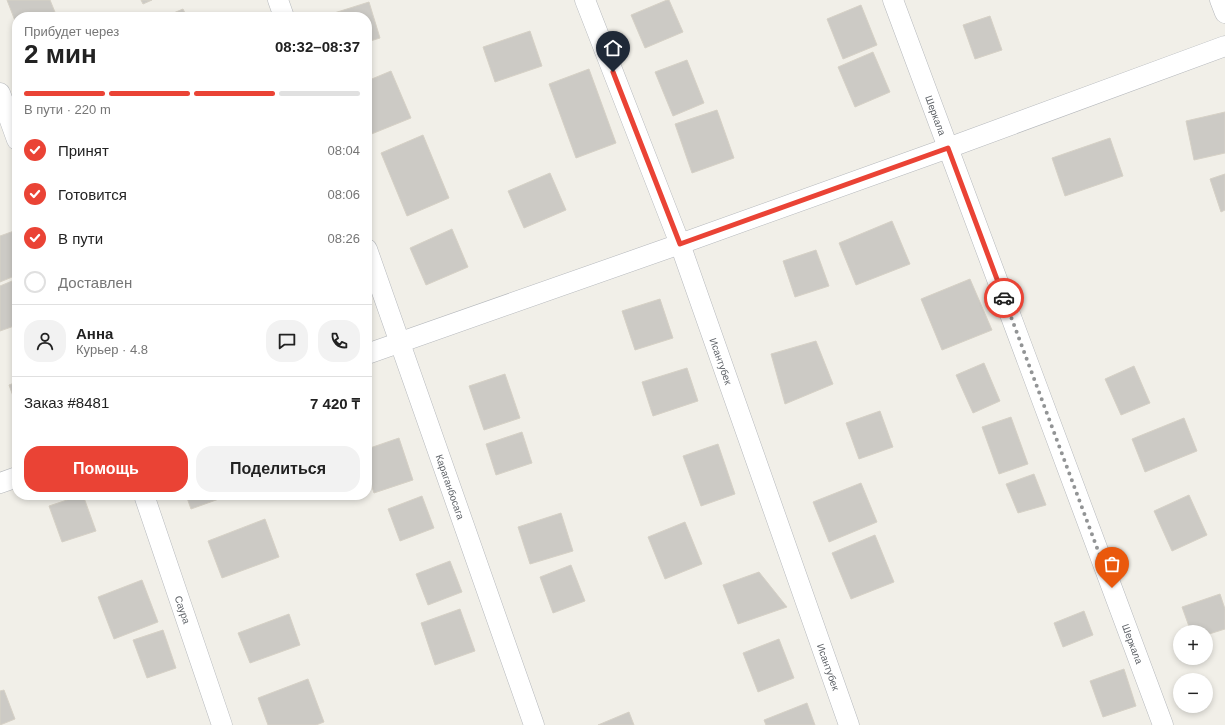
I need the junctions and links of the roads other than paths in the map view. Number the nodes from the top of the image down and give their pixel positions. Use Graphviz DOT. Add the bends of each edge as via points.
graph roads {
  1 [pos="278,0"];
  2 [pos="585,0"];
  3 [pos="894,0"];
  4 [pos="1220,0"];
  5 [pos="282,12"];
  6 [pos="1225,13"];
  7 [pos="1225,46"];
  8 [pos="0,93"];
  9 [pos="12,126"];
  10 [pos="948,148"];
  11 [pos="680,244"];
  12 [pos="372,262"];
  13 [pos="401,342"];
  14 [pos="372,352"];
  15 [pos="12,479"];
  16 [pos="0,483"];
  17 [pos="146,500"];
  18 [pos="222,725"];
  19 [pos="534,725"];
  20 [pos="849,725"];
  21 [pos="1163,725"];
  1 -- 5 [label="street"];
  2 -- 11 [label="street, Исантубек"];
  3 -- 10 [label="street, Шеркала"];
  4 -- 6 [label="street"];
  7 -- 10 [label="street"];
  8 -- 9 [label="street"];
  10 -- 11 [label="street"];
  10 -- 21 [label="street, Шеркала"];
  11 -- 13 [label="street"];
  11 -- 20 [label="street, Исантубек"];
  12 -- 13 [label="street, Караганбосага"];
  13 -- 14 [label="street"];
  13 -- 19 [label="street, Караганбосага"];
  15 -- 16 [label="street"];
  17 -- 18 [label="street, Саура"];
}
